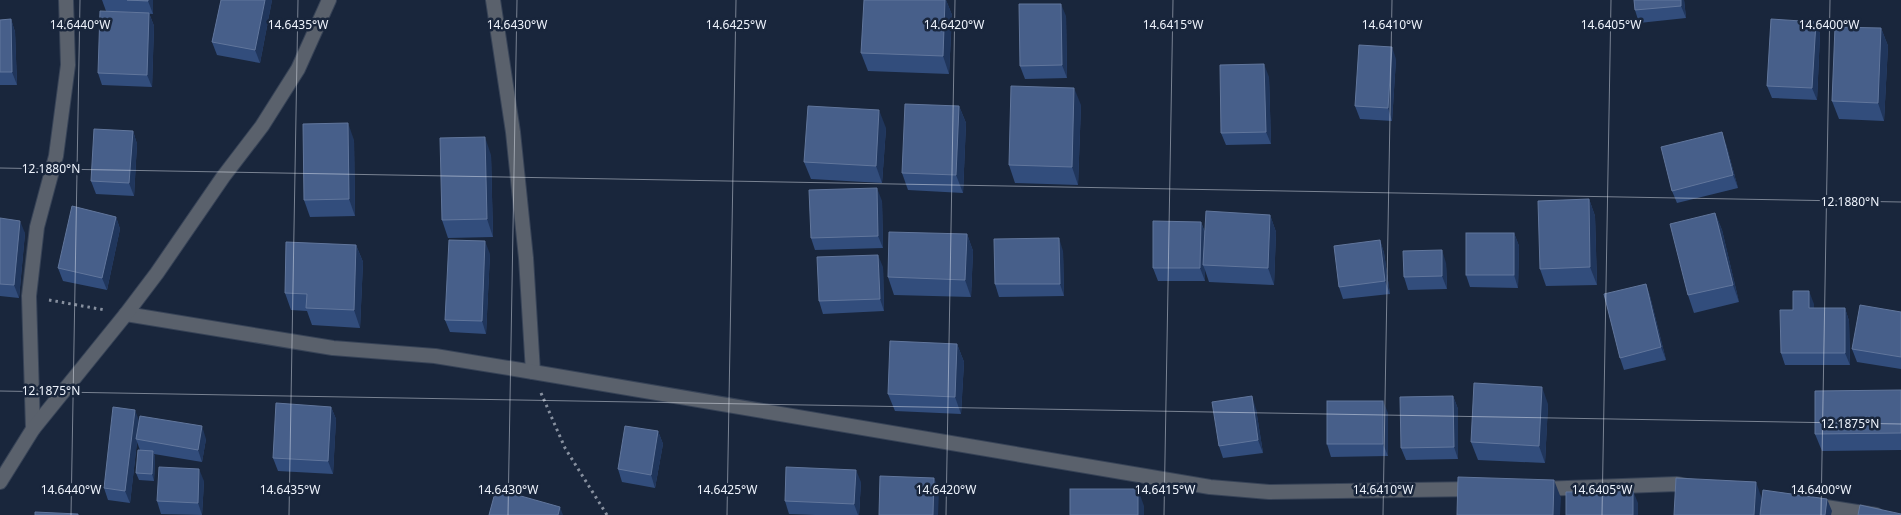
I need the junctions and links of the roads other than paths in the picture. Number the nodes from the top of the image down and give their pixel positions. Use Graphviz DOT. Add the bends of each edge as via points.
graph roads {
  1 [pos="66,0"];
  2 [pos="328,0"];
  3 [pos="493,0"];
  4 [pos="126,314"];
  5 [pos="533,372"];
  6 [pos="33,429"];
  7 [pos="0,482"];
  8 [pos="1706,488"];
  9 [pos="1486,489"];
  10 [pos="1526,489"];
  11 [pos="1802,503"];
  12 [pos="1876,515"];
  1 -- 6 [label="street" via="68,65 56,156 37,227 29,296"];
  2 -- 4 [label="street" via="298,69 262,126"];
  3 -- 5 [label="street" via="513,132"];
  4 -- 5 [label="street" via="333,348 435,356"];
  4 -- 6 [label="street"];
  5 -- 9 [label="street" via="1210,486 1268,492"];
  6 -- 7 [label="street"];
  8 -- 10 [label="street" via="1677,484"];
  11 -- 12 [label="street"];
}
